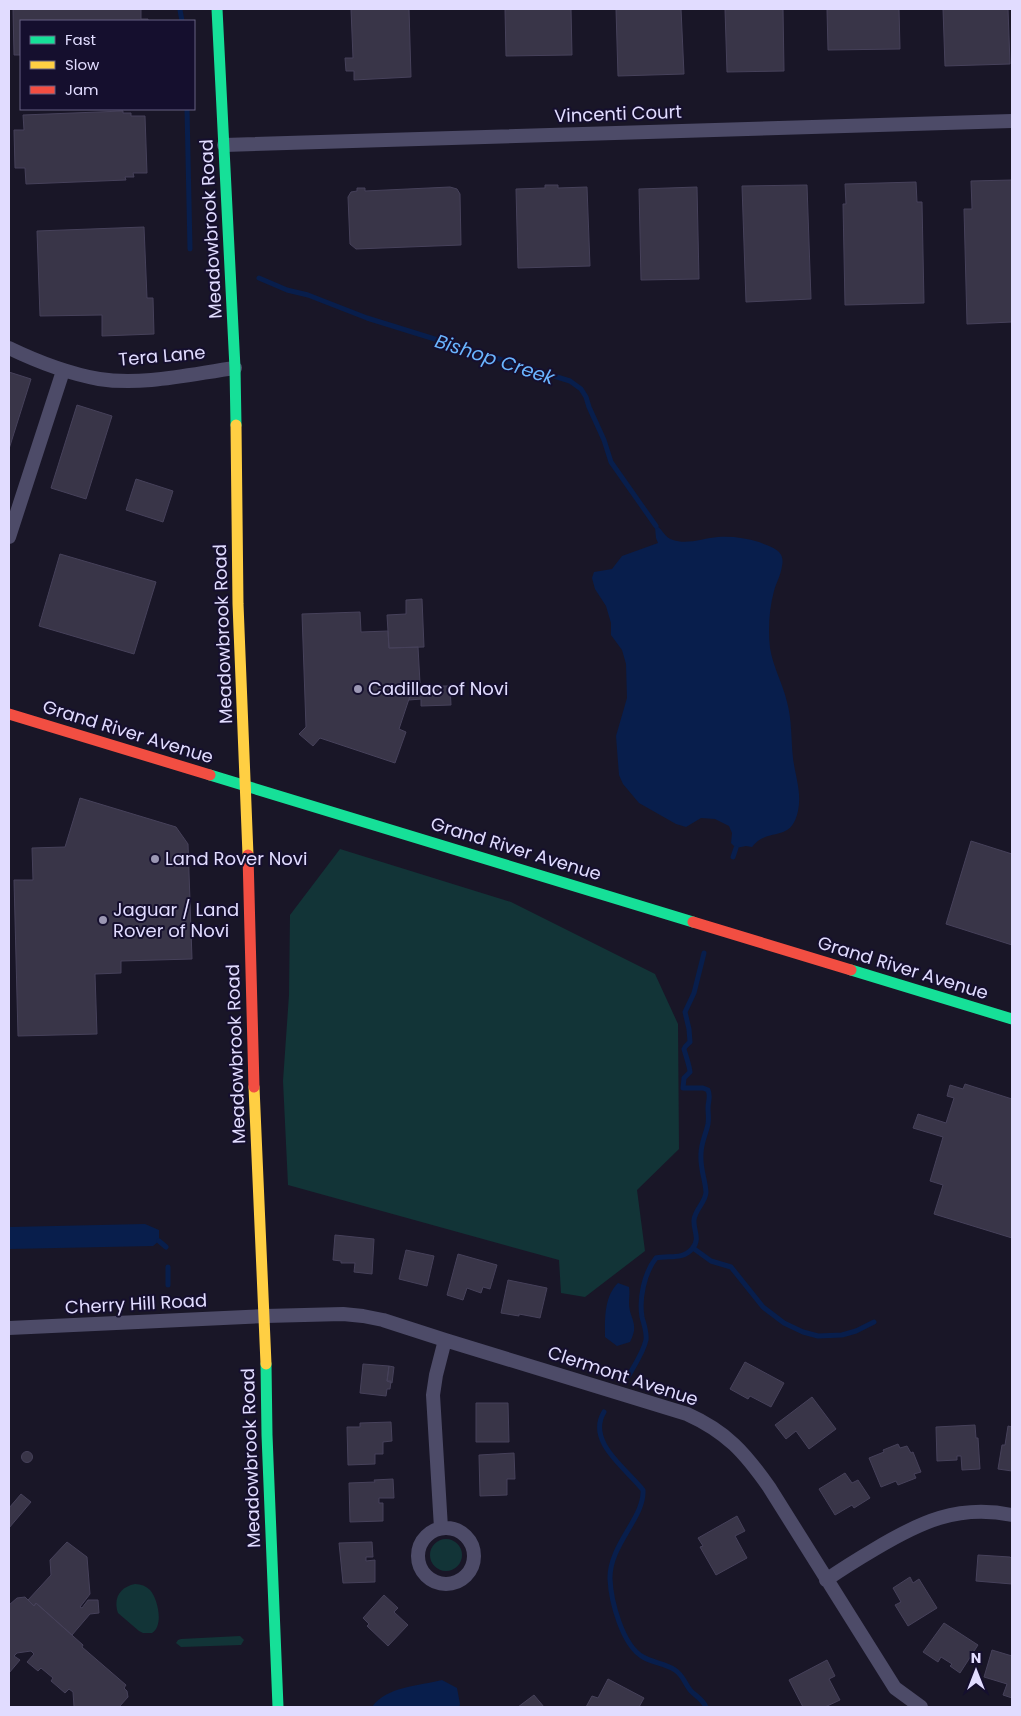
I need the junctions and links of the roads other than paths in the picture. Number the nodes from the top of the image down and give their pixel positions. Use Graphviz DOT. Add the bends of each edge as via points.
graph roads {
  1 [pos="217,9"];
  2 [pos="1012,121"];
  3 [pos="224,145"];
  4 [pos="9,348"];
  5 [pos="235,368"];
  6 [pos="62,371"];
  7 [pos="9,537"];
  8 [pos="9,714"];
  9 [pos="246,786"];
  10 [pos="1012,1019"];
  11 [pos="265,1316"];
  12 [pos="9,1328"];
  13 [pos="445,1340"];
  14 [pos="1012,1515"];
  15 [pos="441,1528"];
  16 [pos="826,1580"];
  17 [pos="278,1707"];
  18 [pos="921,1707"];
  1 -- 3 [label="street, Meadowbrook Road"];
  2 -- 3 [label="street, Vincenti Court"];
  3 -- 5 [label="street, Meadowbrook Road"];
  4 -- 6 [label="street, Tera Lane"];
  5 -- 6 [label="street, Tera Lane" via="153,380 100,379"];
  5 -- 9 [label="street, Meadowbrook Road" via="238,604"];
  6 -- 7 [label="street"];
  8 -- 9 [label="street, Grand River Avenue"];
  9 -- 10 [label="street, Grand River Avenue"];
  9 -- 11 [label="street, Meadowbrook Road"];
  11 -- 12 [label="street, Cherry Hill Road"];
  11 -- 13 [label="street, Clermont Avenue" via="363,1316"];
  11 -- 17 [label="street, Meadowbrook Road"];
  13 -- 15 [label="street" via="433,1396"];
  13 -- 16 [label="street, Clermont Avenue" via="674,1409 711,1426 750,1460"];
  14 -- 16 [label="street" via="981,1511 925,1523 907,1530"];
  15 -- 15 [label="street" via="431,1532 420,1546 419,1565 423,1574 439,1584 458,1582 470,1570 474,1553 466,1537 452,1529"];
  16 -- 18 [label="street, Clermont Avenue" via="894,1688"];
}
